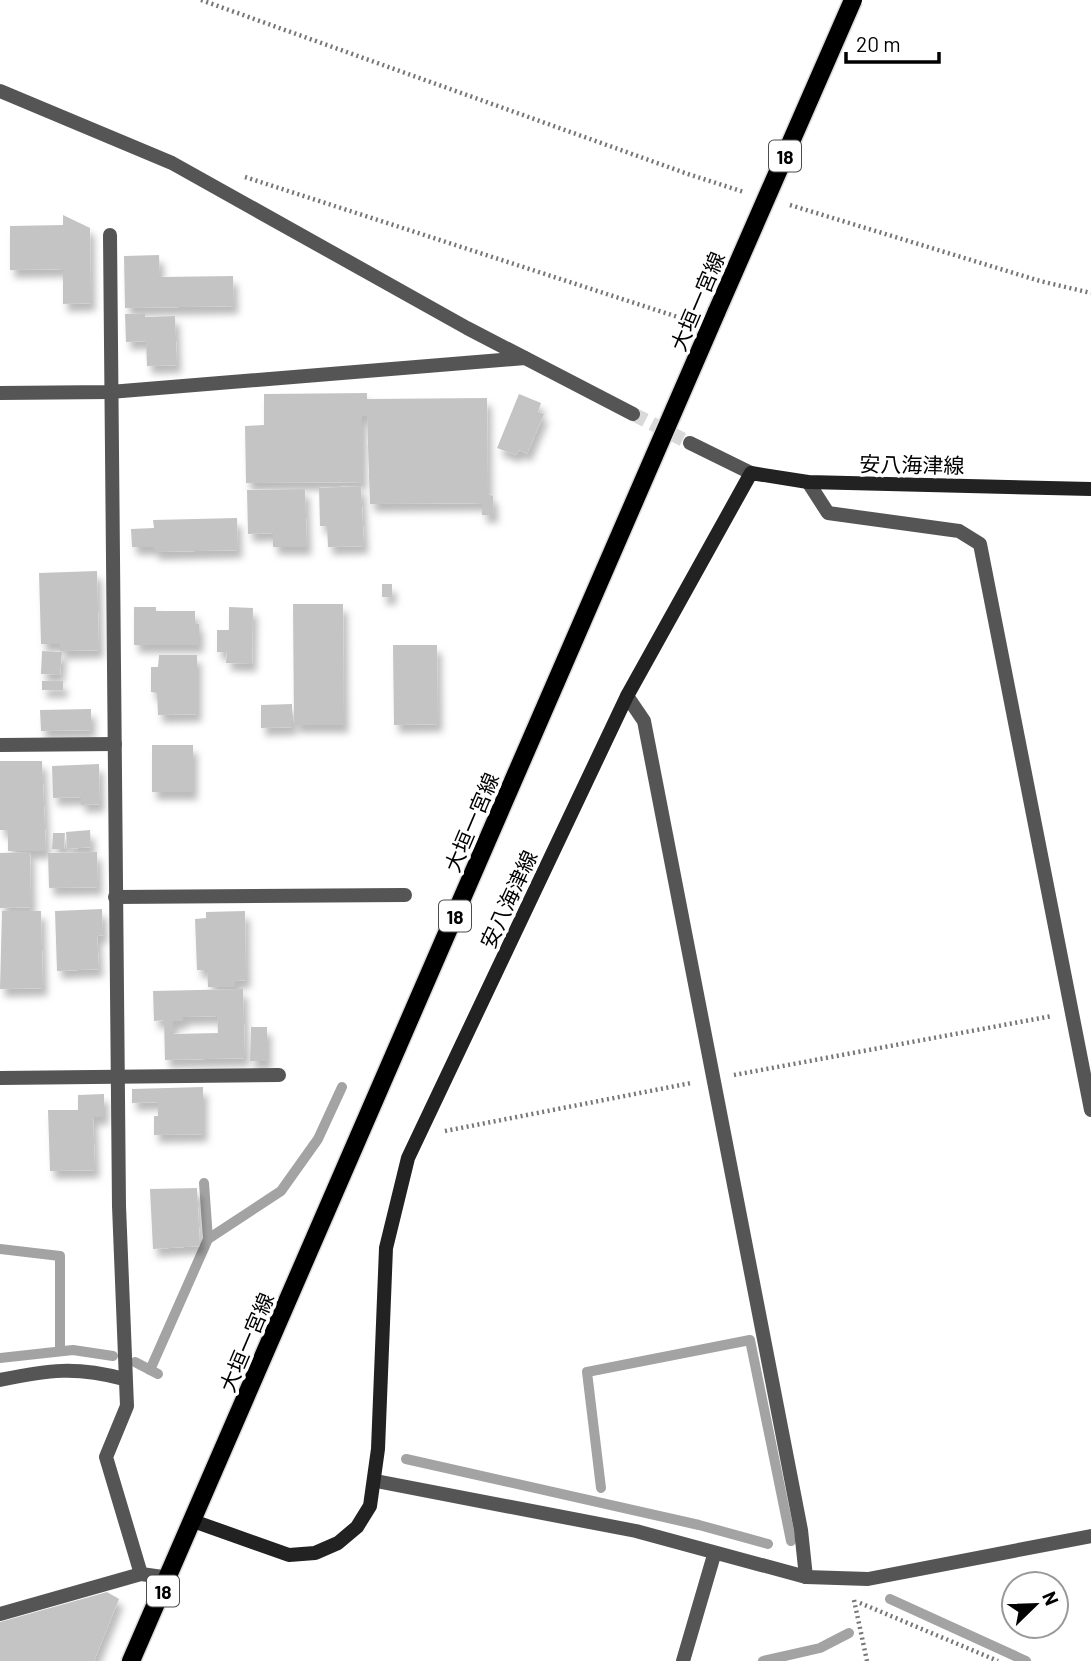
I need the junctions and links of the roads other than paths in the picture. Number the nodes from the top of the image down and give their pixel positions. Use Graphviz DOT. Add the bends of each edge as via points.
graph roads {
  1 [pos="853,0"];
  2 [pos="0,91"];
  3 [pos="110,235"];
  4 [pos="525,358"];
  5 [pos="110,392"];
  6 [pos="0,393"];
  7 [pos="633,414"];
  8 [pos="690,443"];
  9 [pos="751,472"];
  10 [pos="808,482"];
  11 [pos="1091,489"];
  12 [pos="628,696"];
  13 [pos="115,744"];
  14 [pos="0,745"];
  15 [pos="405,895"];
  16 [pos="116,897"];
  17 [pos="279,1075"];
  18 [pos="118,1077"];
  19 [pos="0,1078"];
  20 [pos="1091,1110"];
  21 [pos="124,1379"];
  22 [pos="0,1380"];
  23 [pos="376,1481"];
  24 [pos="194,1521"];
  25 [pos="1091,1536"];
  26 [pos="714,1555"];
  27 [pos="141,1574"];
  28 [pos="806,1577"];
  29 [pos="170,1578"];
  30 [pos="0,1614"];
  31 [pos="131,1661"];
  32 [pos="684,1661"];
  1 -- 24 [label="main road, 大垣一宮線 / 18, bridge"];
  2 -- 4 [label="street" via="172,163"];
  3 -- 5 [label="street"];
  4 -- 5 [label="street"];
  4 -- 7 [label="street"];
  5 -- 6 [label="street"];
  5 -- 13 [label="street"];
  8 -- 9 [label="street"];
  9 -- 10 [label="main road, 安八海津線"];
  9 -- 12 [label="main road, 安八海津線"];
  10 -- 11 [label="main road, 安八海津線"];
  10 -- 20 [label="street" via="828,513 959,531 981,544"];
  12 -- 23 [label="main road, 安八海津線" via="408,1158 386,1248"];
  12 -- 28 [label="street" via="645,721 801,1530"];
  13 -- 14 [label="street"];
  13 -- 16 [label="street"];
  15 -- 16 [label="street"];
  16 -- 18 [label="street"];
  17 -- 18 [label="street"];
  18 -- 19 [label="street"];
  18 -- 21 [label="street"];
  21 -- 22 [label="street" via="89,1370 47,1370"];
  21 -- 27 [label="street" via="127,1406 106,1457"];
  23 -- 24 [label="main road, 安八海津線" via="370,1506 357,1527 338,1543 315,1553 289,1555"];
  23 -- 26 [label="street" via="636,1531"];
  24 -- 29 [label="main road, 大垣一宮線 / 18"];
  25 -- 28 [label="street" via="867,1579"];
  26 -- 28 [label="street"];
  26 -- 32 [label="street"];
  27 -- 29 [label="street"];
  27 -- 30 [label="street"];
  29 -- 31 [label="main road, 大垣一宮線 / 18"];
}
